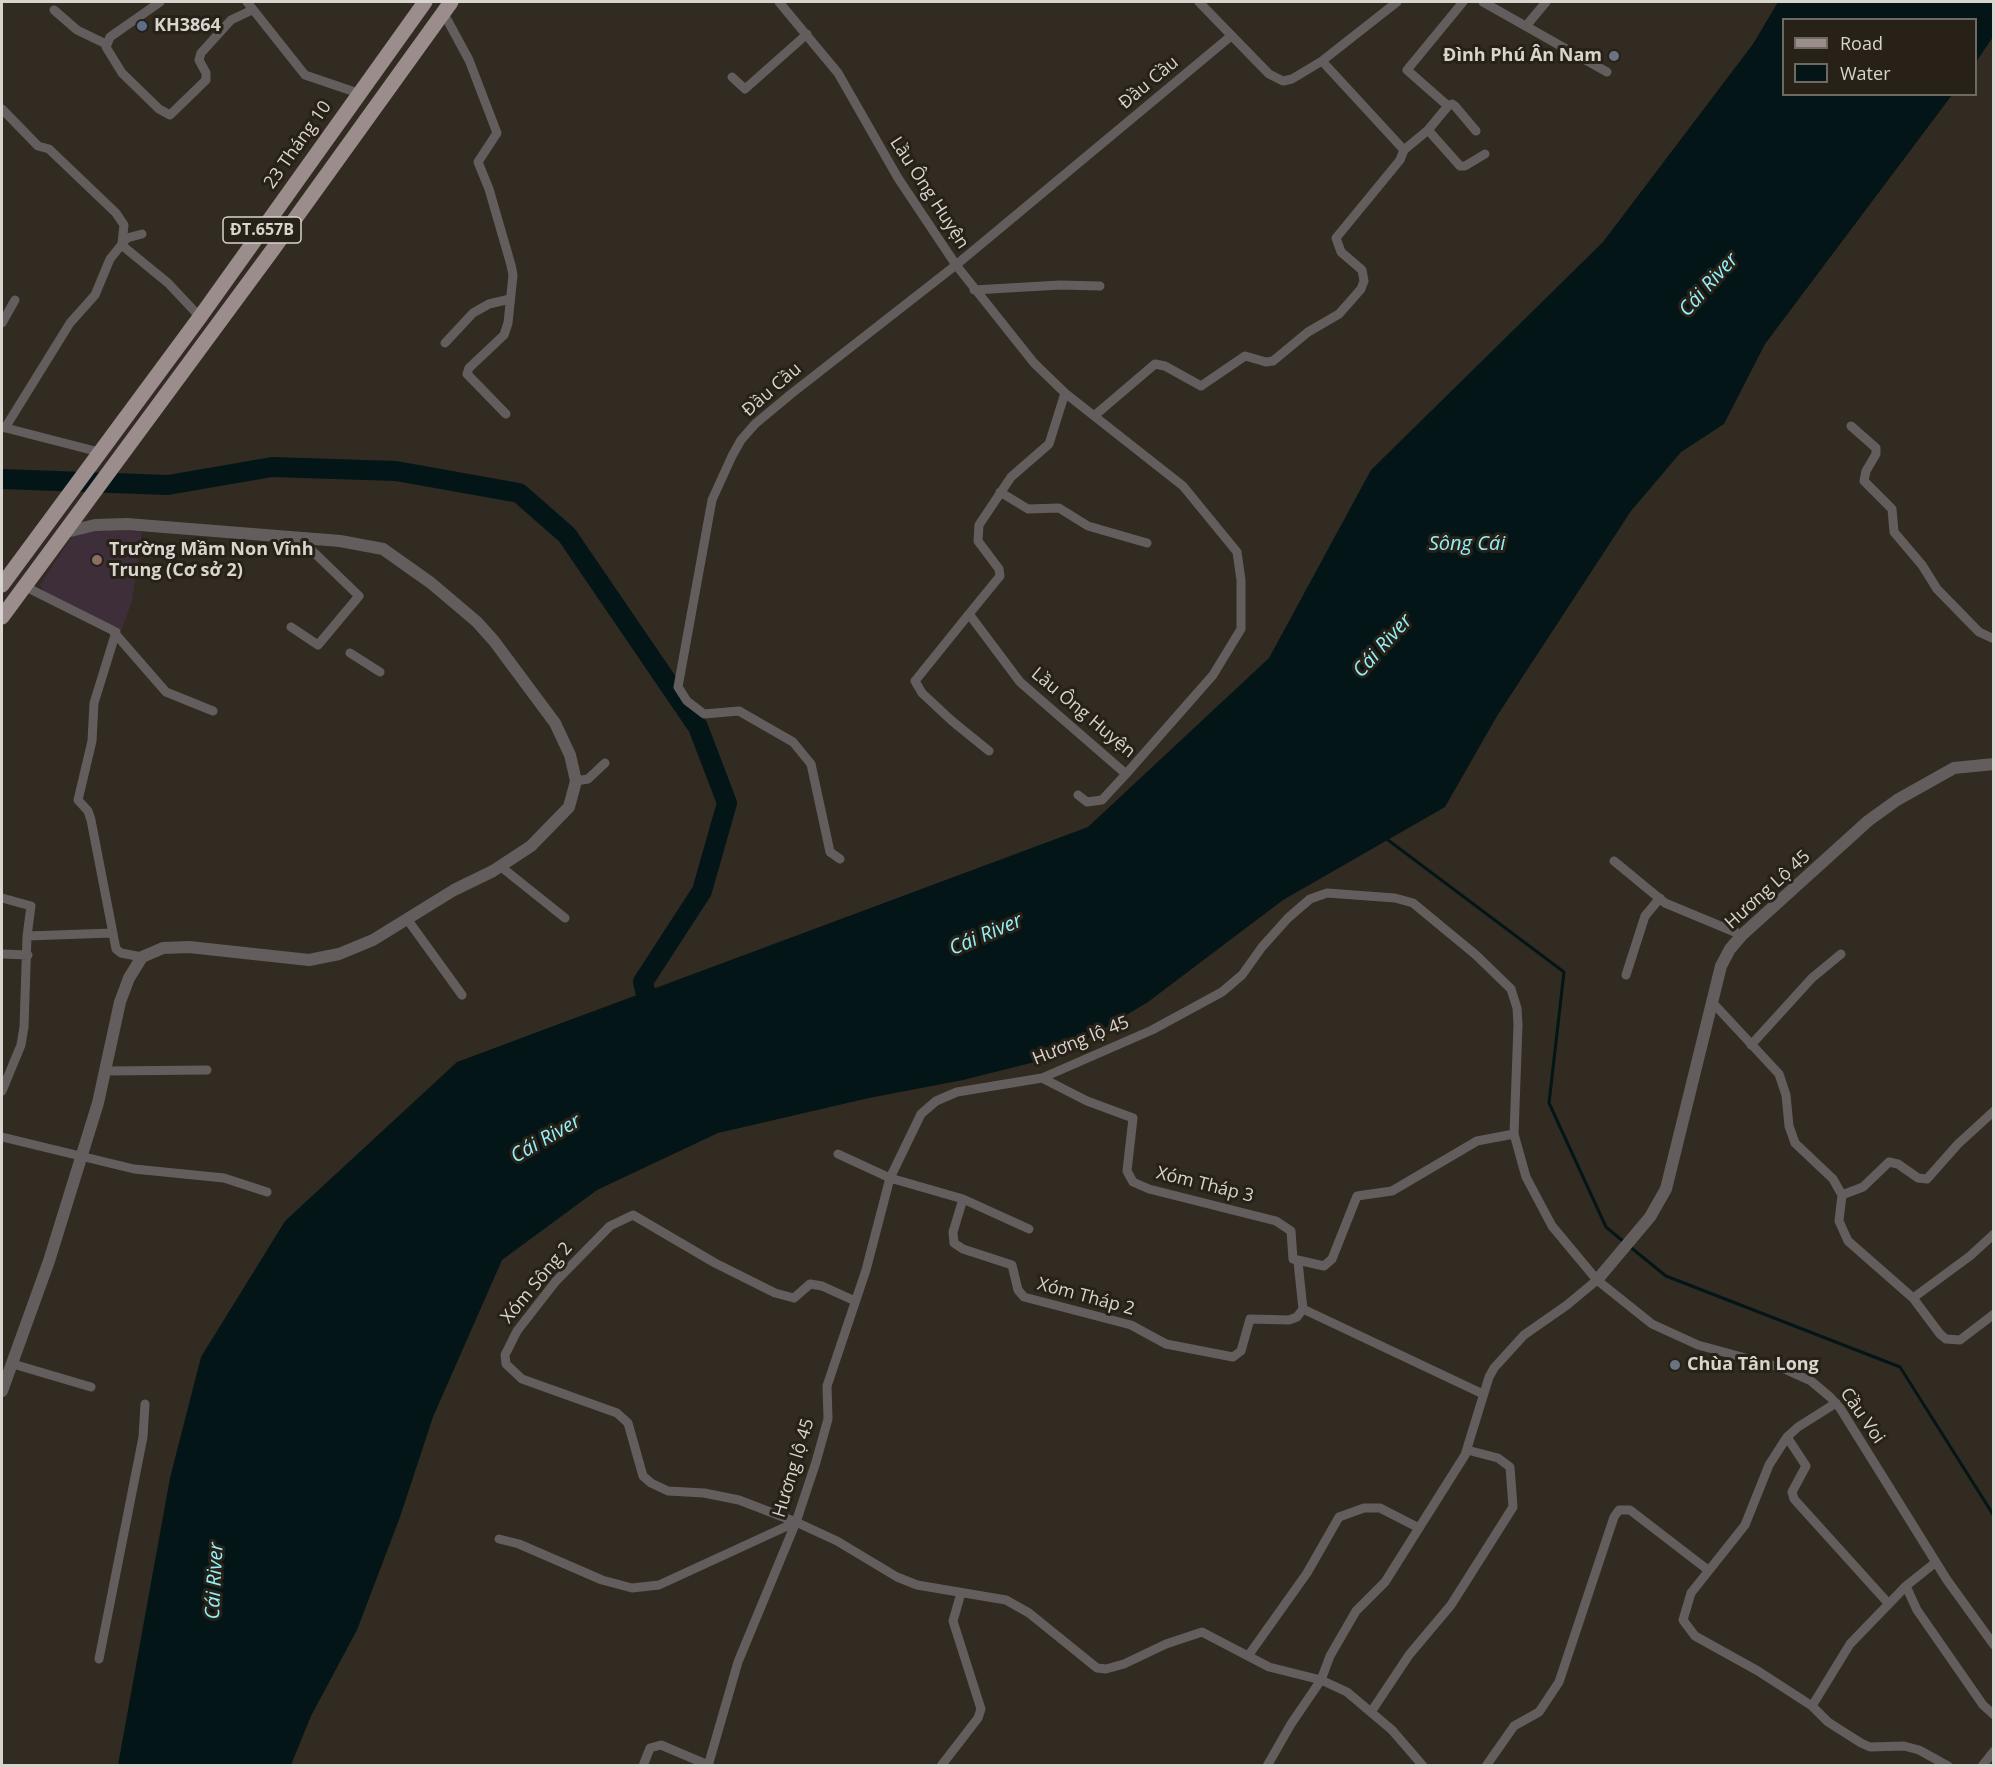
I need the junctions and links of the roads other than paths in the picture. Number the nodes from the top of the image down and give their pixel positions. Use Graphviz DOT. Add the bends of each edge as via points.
graph roads {
  1 [pos="160,2"];
  2 [pos="426,2"];
  3 [pos="779,2"];
  4 [pos="1199,2"];
  5 [pos="1397,2"];
  6 [pos="1463,2"];
  7 [pos="1483,2"];
  8 [pos="1546,2"];
  9 [pos="250,6"];
  10 [pos="447,7"];
  11 [pos="54,10"];
  12 [pos="1526,26"];
  13 [pos="807,34"];
  14 [pos="1231,36"];
  15 [pos="106,44"];
  16 [pos="1322,61"];
  17 [pos="1607,72"];
  18 [pos="732,77"];
  19 [pos="358,93"];
  20 [pos="375,105"];
  21 [pos="1448,106"];
  22 [pos="2,109"];
  23 [pos="1428,130"];
  24 [pos="1476,131"];
  25 [pos="1404,150"];
  26 [pos="1485,154"];
  27 [pos="142,234"];
  28 [pos="122,243"];
  29 [pos="956,265"];
  30 [pos="1100,286"];
  31 [pos="974,290"];
  32 [pos="510,298"];
  33 [pos="15,300"];
  34 [pos="200,317"];
  35 [pos="2,323"];
  36 [pos="445,343"];
  37 [pos="1065,393"];
  38 [pos="506,414"];
  39 [pos="1094,416"];
  40 [pos="1851,426"];
  41 [pos="3,428"];
  42 [pos="97,454"];
  43 [pos="1000,492"];
  44 [pos="64,531"];
  45 [pos="300,539"];
  46 [pos="1147,543"];
  47 [pos="3,580"];
  48 [pos="24,586"];
  49 [pos="969,614"];
  50 [pos="2,616"];
  51 [pos="291,627"];
  52 [pos="116,632"];
  53 [pos="1994,639"];
  54 [pos="350,653"];
  55 [pos="380,672"];
  56 [pos="213,711"];
  57 [pos="988,751"];
  58 [pos="605,763"];
  59 [pos="1994,764"];
  60 [pos="1126,774"];
  61 [pos="576,781"];
  62 [pos="1078,795"];
  63 [pos="840,859"];
  64 [pos="1614,861"];
  65 [pos="500,866"];
  66 [pos="2,898"];
  67 [pos="1660,898"];
  68 [pos="565,918"];
  69 [pos="407,919"];
  70 [pos="111,933"];
  71 [pos="1742,935"];
  72 [pos="27,936"];
  73 [pos="2,954"];
  74 [pos="1841,954"];
  75 [pos="28,956"];
  76 [pos="142,957"];
  77 [pos="1626,975"];
  78 [pos="462,995"];
  79 [pos="1713,1003"];
  80 [pos="1750,1045"];
  81 [pos="207,1070"];
  82 [pos="107,1071"];
  83 [pos="1042,1078"];
  84 [pos="2,1091"];
  85 [pos="1994,1111"];
  86 [pos="1514,1134"];
  87 [pos="2,1137"];
  88 [pos="838,1154"];
  89 [pos="80,1158"];
  90 [pos="890,1178"];
  91 [pos="267,1192"];
  92 [pos="1842,1195"];
  93 [pos="963,1198"];
  94 [pos="1029,1229"];
  95 [pos="1994,1234"];
  96 [pos="1298,1262"];
  97 [pos="1597,1280"];
  98 [pos="1913,1298"];
  99 [pos="855,1302"];
  100 [pos="1303,1309"];
  101 [pos="1994,1314"];
  102 [pos="13,1364"];
  103 [pos="91,1387"];
  104 [pos="2,1391"];
  105 [pos="1483,1394"];
  106 [pos="1836,1403"];
  107 [pos="145,1404"];
  108 [pos="1787,1437"];
  109 [pos="1467,1450"];
  110 [pos="796,1522"];
  111 [pos="1419,1528"];
  112 [pos="499,1539"];
  113 [pos="1936,1562"];
  114 [pos="1708,1570"];
  115 [pos="1906,1586"];
  116 [pos="962,1593"];
  117 [pos="1888,1603"];
  118 [pos="1994,1645"];
  119 [pos="1248,1656"];
  120 [pos="99,1659"];
  121 [pos="1321,1680"];
  122 [pos="1812,1706"];
  123 [pos="1371,1712"];
  124 [pos="1994,1715"];
  125 [pos="1994,1751"];
  126 [pos="708,1765"];
  127 [pos="643,1766"];
  128 [pos="941,1766"];
  129 [pos="1267,1766"];
  130 [pos="1423,1766"];
  131 [pos="1486,1766"];
  132 [pos="1948,1766"];
  133 [pos="1982,1766"];
  1 -- 15 [label="street" via="110,37"];
  2 -- 19 [label="main road, 23 Tháng 10 / ĐT.657B"];
  3 -- 13 [label="street, Lầu Ông Huyện"];
  4 -- 14 [label="street"];
  5 -- 16 [label="street"];
  6 -- 21 [label="street" via="1407,70"];
  7 -- 12 [label="street"];
  8 -- 12 [label="street"];
  9 -- 15 [label="street" via="231,20 201,53 199,60 206,80 170,115 122,73"];
  9 -- 19 [label="street" via="304,75"];
  10 -- 20 [label="main road, ĐT.657B"];
  10 -- 32 [label="street" via="497,130 497,136 478,162 511,265"];
  11 -- 15 [label="street" via="77,30"];
  12 -- 17 [label="street"];
  13 -- 18 [label="street" via="745,89"];
  13 -- 29 [label="street, Lầu Ông Huyện" via="844,82 892,168"];
  14 -- 16 [label="street" via="1277,79 1292,79"];
  14 -- 29 [label="street, Đầu Cầu"];
  16 -- 25 [label="street"];
  19 -- 20 [label="main road"];
  19 -- 34 [label="main road, 23 Tháng 10 / ĐT.657B"];
  20 -- 44 [label="main road, ĐT.657B"];
  21 -- 23 [label="street"];
  21 -- 24 [label="street" via="1455,106"];
  22 -- 28 [label="street" via="38,146 49,149 116,213 124,225"];
  23 -- 25 [label="street"];
  23 -- 26 [label="street" via="1460,166"];
  25 -- 39 [label="street" via="1336,238 1341,252 1359,267 1364,277 1361,289 1340,314 1308,332 1274,361 1245,356 1205,386 1155,364"];
  27 -- 28 [label="street"];
  28 -- 34 [label="street"];
  28 -- 41 [label="street" via="108,263 93,299 70,323"];
  29 -- 31 [label="street, Lầu Ông Huyện"];
  29 -- 63 [label="street, Đầu Cầu" via="755,424 741,440 712,500 678,684 681,693 704,714 739,711 793,742 810,764 830,852"];
  30 -- 31 [label="street"];
  31 -- 37 [label="street, Lầu Ông Huyện" via="1034,363"];
  32 -- 36 [label="street" via="473,313"];
  32 -- 38 [label="street" via="505,333 469,368 467,375"];
  33 -- 35 [label="street"];
  34 -- 42 [label="main road, 23 Tháng 10 / ĐT.657B"];
  37 -- 39 [label="street, Lầu Ông Huyện"];
  37 -- 43 [label="street" via="1044,452 1016,471"];
  39 -- 60 [label="street, Lầu Ông Huyện" via="1183,486 1234,548 1241,580 1242,622 1232,647 1213,675"];
  40 -- 53 [label="street" via="1876,448 1864,481 1892,509 1894,532 1937,589 1979,632"];
  41 -- 42 [label="street"];
  42 -- 47 [label="main road, ĐT.657B"];
  43 -- 46 [label="street" via="1028,508 1059,508 1088,526"];
  43 -- 49 [label="street" via="977,535 1000,576"];
  44 -- 45 [label="street" via="127,524"];
  44 -- 48 [label="main road, ĐT.657B"];
  45 -- 51 [label="street" via="359,596 318,645"];
  45 -- 61 [label="street" via="383,549 469,615 515,666 555,723 570,755"];
  47 -- 48 [label="main road"];
  48 -- 50 [label="main road, ĐT.657B"];
  48 -- 52 [label="street"];
  49 -- 57 [label="street" via="918,674 915,684"];
  49 -- 60 [label="street, Lầu Ông Huyện" via="1020,682"];
  52 -- 56 [label="street" via="166,692"];
  52 -- 70 [label="street" via="94,703 92,741 78,800 91,820"];
  54 -- 55 [label="street"];
  58 -- 61 [label="street" via="588,779"];
  59 -- 71 [label="street, Hương Lộ 45" via="1954,768 1897,800 1868,821"];
  60 -- 62 [label="street" via="1102,800 1087,802"];
  61 -- 65 [label="street" via="574,797 560,818 531,846"];
  64 -- 67 [label="street"];
  65 -- 68 [label="street"];
  65 -- 69 [label="street"];
  66 -- 72 [label="street" via="31,906"];
  67 -- 71 [label="street"];
  67 -- 77 [label="street" via="1645,916"];
  69 -- 76 [label="street" via="374,940 321,959 291,960 189,946 164,948"];
  69 -- 78 [label="street"];
  70 -- 72 [label="street"];
  70 -- 76 [label="street" via="121,953"];
  71 -- 79 [label="street, Hương Lộ 45" via="1721,966"];
  72 -- 75 [label="street"];
  73 -- 75 [label="street"];
  74 -- 80 [label="street" via="1812,978"];
  75 -- 84 [label="street" via="21,1045"];
  76 -- 82 [label="street" via="120,1002"];
  79 -- 80 [label="street"];
  79 -- 97 [label="street, Hương Lộ 45" via="1666,1189 1656,1210"];
  80 -- 92 [label="street" via="1774,1067 1782,1082 1795,1143 1833,1179"];
  81 -- 82 [label="street"];
  82 -- 89 [label="street"];
  83 -- 86 [label="street, Hương lộ 45" via="1152,1030 1228,988 1273,933 1310,899 1337,892 1395,898 1418,906 1511,989 1518,1025"];
  83 -- 90 [label="street, Hương lộ 45" via="957,1092 936,1101 916,1121"];
  83 -- 96 [label="street, Xóm Tháp 3" via="1087,1101 1134,1118 1126,1171 1133,1182 1283,1224 1291,1231 1292,1257"];
  85 -- 92 [label="street" via="1927,1179 1890,1162 1863,1187"];
  86 -- 96 [label="street" via="1472,1143 1392,1191 1358,1195 1328,1264"];
  86 -- 97 [label="street, Hương lộ 45" via="1526,1177 1541,1208"];
  87 -- 89 [label="street"];
  88 -- 90 [label="street"];
  89 -- 91 [label="street" via="144,1171 224,1178"];
  89 -- 102 [label="street"];
  90 -- 93 [label="street"];
  90 -- 99 [label="street, Hương lộ 45"];
  92 -- 98 [label="street" via="1839,1213 1844,1236"];
  93 -- 94 [label="street"];
  93 -- 100 [label="street, Xóm Tháp 2" via="953,1232 954,1243 1012,1265 1022,1295 1131,1325 1166,1344 1233,1357 1241,1352 1250,1319 1289,1320"];
  95 -- 98 [label="street"];
  96 -- 100 [label="street, Xóm Tháp 3"];
  97 -- 105 [label="street" via="1516,1341 1494,1368"];
  97 -- 106 [label="street, Cầu Voi" via="1640,1316 1672,1335 1791,1371 1811,1381"];
  98 -- 101 [label="street" via="1940,1334 1952,1341 1965,1337"];
  99 -- 110 [label="street, Hương lộ 45" via="826,1386 828,1419"];
  99 -- 110 [label="street, Xóm Sông 2" via="810,1284 794,1298 787,1298 715,1263 633,1215 610,1226 556,1281 517,1331 505,1355 506,1364 522,1379 617,1413 628,1423 643,1476 651,1483 668,1491 739,1500"];
  100 -- 105 [label="street"];
  102 -- 103 [label="street"];
  102 -- 104 [label="street"];
  105 -- 109 [label="street"];
  106 -- 108 [label="street"];
  106 -- 113 [label="street, Cầu Voi"];
  107 -- 120 [label="street" via="141,1448"];
  108 -- 114 [label="street" via="1769,1465 1745,1526"];
  108 -- 117 [label="street" via="1806,1466 1792,1492 1794,1498"];
  109 -- 111 [label="street"];
  109 -- 123 [label="street" via="1498,1458 1510,1467 1513,1507 1451,1605 1409,1655"];
  110 -- 112 [label="street" via="659,1585 632,1588 602,1581"];
  110 -- 116 [label="street" via="897,1577"];
  110 -- 126 [label="street, Hương lộ 45" via="738,1662"];
  111 -- 119 [label="street" via="1380,1508 1364,1508 1340,1517 1307,1573"];
  111 -- 121 [label="street" via="1385,1582 1350,1621"];
  113 -- 115 [label="street"];
  113 -- 118 [label="street, Cầu Voi"];
  114 -- 122 [label="street" via="1684,1608 1683,1620 1690,1632"];
  114 -- 131 [label="street" via="1630,1510 1619,1510 1558,1682 1539,1712 1514,1726"];
  115 -- 117 [label="street"];
  115 -- 124 [label="street" via="1917,1610"];
  116 -- 119 [label="street" via="1006,1600 1029,1613 1097,1668 1124,1664 1202,1632"];
  116 -- 128 [label="street" via="953,1621 981,1709"];
  117 -- 122 [label="street" via="1850,1644"];
  119 -- 121 [label="street" via="1269,1667"];
  121 -- 123 [label="street" via="1347,1692"];
  121 -- 129 [label="street"];
  122 -- 132 [label="street" via="1828,1722 1870,1747 1904,1746"];
  123 -- 130 [label="street"];
  125 -- 133 [label="street"];
  126 -- 127 [label="street" via="662,1745 650,1749"];
}
